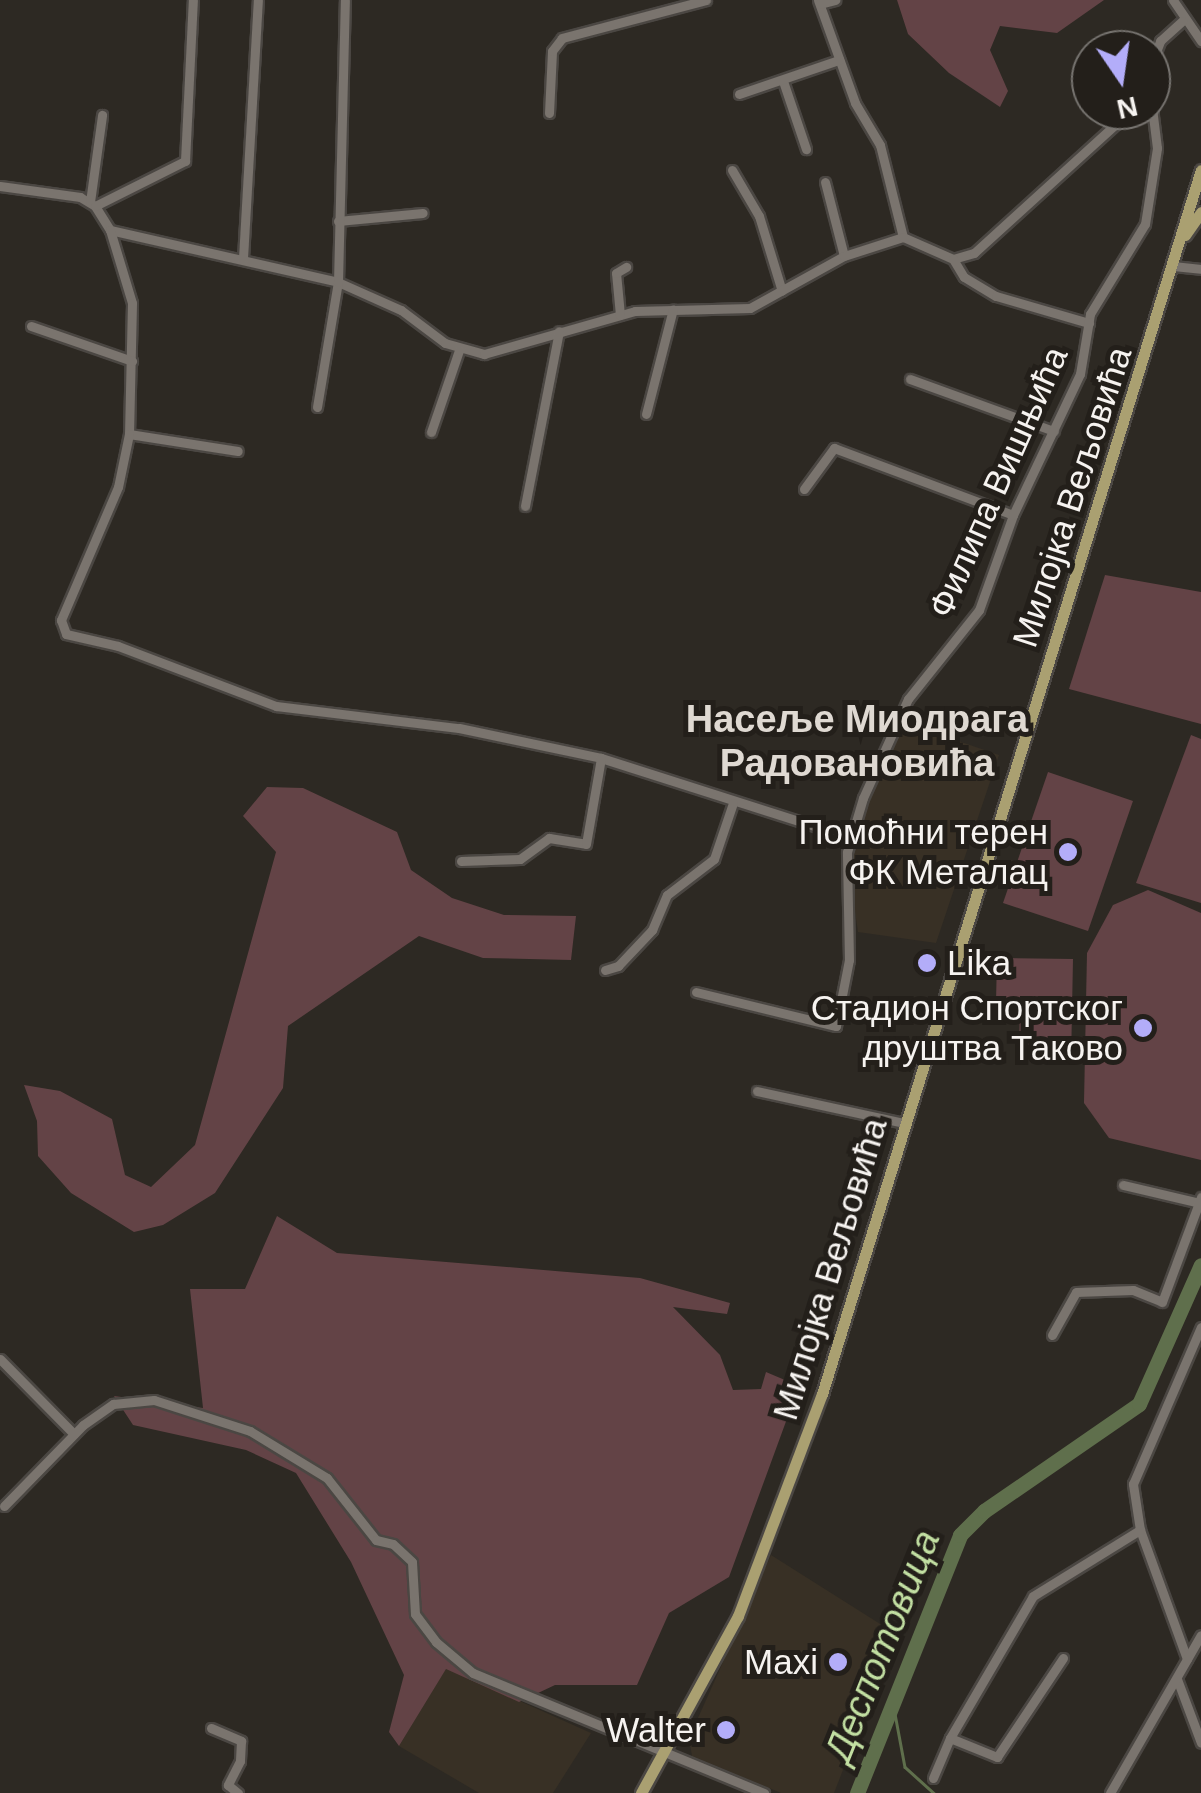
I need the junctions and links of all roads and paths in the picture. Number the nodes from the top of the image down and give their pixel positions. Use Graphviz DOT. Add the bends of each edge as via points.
graph roads {
  1 [pos="193,0"];
  2 [pos="258,0"];
  3 [pos="345,0"];
  4 [pos="706,0"];
  5 [pos="835,0"];
  6 [pos="1173,0"];
  7 [pos="819,2"];
  8 [pos="1182,21"];
  9 [pos="1171,30"];
  10 [pos="1201,41"];
  11 [pos="839,60"];
  12 [pos="783,80"];
  13 [pos="739,94"];
  14 [pos="549,113"];
  15 [pos="102,115"];
  16 [pos="1109,130"];
  17 [pos="1155,130"];
  18 [pos="806,149"];
  19 [pos="732,170"];
  20 [pos="1201,170"];
  21 [pos="826,182"];
  22 [pos="0,186"];
  23 [pos="92,204"];
  24 [pos="1201,212"];
  25 [pos="423,213"];
  26 [pos="338,221"];
  27 [pos="110,230"];
  28 [pos="903,237"];
  29 [pos="1182,238"];
  30 [pos="844,256"];
  31 [pos="244,258"];
  32 [pos="953,258"];
  33 [pos="1173,266"];
  34 [pos="626,267"];
  35 [pos="1201,269"];
  36 [pos="338,282"];
  37 [pos="782,290"];
  38 [pos="673,309"];
  39 [pos="620,315"];
  40 [pos="1089,323"];
  41 [pos="31,326"];
  42 [pos="558,331"];
  43 [pos="459,350"];
  44 [pos="132,362"];
  45 [pos="910,379"];
  46 [pos="317,406"];
  47 [pos="646,414"];
  48 [pos="1054,431"];
  49 [pos="430,432"];
  50 [pos="129,434"];
  51 [pos="238,451"];
  52 [pos="804,488"];
  53 [pos="525,506"];
  54 [pos="1013,515"];
  55 [pos="601,758"];
  56 [pos="734,803"];
  57 [pos="852,838"];
  58 [pos="461,861"];
  59 [pos="605,970"];
  60 [pos="696,992"];
  61 [pos="756,1092"];
  62 [pos="904,1123"];
  63 [pos="1124,1185"];
  64 [pos="1198,1199"];
  65 [pos="1201,1327"];
  66 [pos="1052,1335"];
  67 [pos="0,1359"];
  68 [pos="74,1434"];
  69 [pos="4,1506"];
  70 [pos="1140,1530"];
  71 [pos="1201,1635"];
  72 [pos="1063,1658"];
  73 [pos="1187,1659"];
  74 [pos="1177,1679"];
  75 [pos="211,1728"];
  76 [pos="950,1738"];
  77 [pos="1201,1743"];
  78 [pos="667,1752"];
  79 [pos="933,1778"];
  80 [pos="238,1793"];
  81 [pos="640,1793"];
  82 [pos="764,1793"];
  83 [pos="1110,1793"];
  1 -- 23 [label="street" via="185,162"];
  2 -- 31 [label="street"];
  3 -- 26 [label="street"];
  4 -- 14 [label="street" via="562,38 552,50"];
  5 -- 7 [label="street"];
  6 -- 8 [label="street"];
  7 -- 11 [label="street"];
  8 -- 9 [label="street"];
  8 -- 10 [label="street"];
  11 -- 12 [label="street"];
  11 -- 28 [label="street" via="880,145"];
  12 -- 13 [label="street"];
  12 -- 18 [label="street"];
  15 -- 23 [label="street"];
  16 -- 32 [label="street" via="974,254"];
  17 -- 40 [label="street, Филипа Вишњића" via="1147,216"];
  19 -- 37 [label="street" via="759,216"];
  20 -- 29 [label="main road, Милојка Вељовића"];
  21 -- 30 [label="street"];
  22 -- 23 [label="street"];
  23 -- 27 [label="street"];
  24 -- 29 [label="main road"];
  25 -- 26 [label="street"];
  26 -- 36 [label="street"];
  27 -- 31 [label="street"];
  27 -- 44 [label="street" via="132,303"];
  28 -- 30 [label="street"];
  28 -- 32 [label="street"];
  29 -- 33 [label="main road, Милојка Вељовића"];
  30 -- 37 [label="street"];
  31 -- 36 [label="street"];
  32 -- 40 [label="street" via="964,277 996,296"];
  33 -- 35 [label="street"];
  33 -- 62 [label="main road, Милојка Вељовића"];
  34 -- 39 [label="street" via="616,273"];
  36 -- 43 [label="street" via="401,310"];
  36 -- 46 [label="street"];
  37 -- 38 [label="street" via="750,308"];
  38 -- 39 [label="street"];
  38 -- 47 [label="street"];
  39 -- 42 [label="street"];
  40 -- 48 [label="street, Филипа Вишњића" via="1087,353"];
  41 -- 44 [label="street"];
  42 -- 43 [label="street" via="484,354"];
  42 -- 53 [label="street"];
  43 -- 49 [label="street"];
  44 -- 50 [label="street"];
  45 -- 48 [label="street"];
  48 -- 54 [label="street, Филипа Вишњића"];
  50 -- 51 [label="street"];
  50 -- 55 [label="street" via="118,487 62,631 276,706 459,728"];
  52 -- 54 [label="street" via="834,448"];
  54 -- 57 [label="street, Филипа Вишњића" via="979,610 956,648 908,699"];
  55 -- 56 [label="street" via="667,774"];
  55 -- 58 [label="street" via="586,844 549,838 520,859"];
  56 -- 57 [label="street"];
  56 -- 59 [label="street" via="714,859 667,896 652,930 618,966"];
  57 -- 60 [label="street, Филипа Вишњића" via="849,960 836,1026"];
  61 -- 62 [label="street"];
  62 -- 78 [label="main road, Милојка Вељовића" via="784,1500 738,1616"];
  63 -- 64 [label="street"];
  64 -- 66 [label="street" via="1162,1302 1134,1290 1076,1292"];
  65 -- 70 [label="street" via="1139,1463 1133,1484"];
  67 -- 68 [label="street"];
  68 -- 69 [label="street"];
  68 -- 78 [label="street" via="113,1404 154,1400 250,1432 295,1455 327,1478 376,1540 394,1544 412,1562 415,1614 473,1673"];
  70 -- 73 [label="street"];
  70 -- 76 [label="street" via="1033,1596"];
  71 -- 73 [label="street"];
  72 -- 76 [label="street" via="997,1757"];
  73 -- 74 [label="street"];
  74 -- 77 [label="street"];
  74 -- 83 [label="street"];
  75 -- 80 [label="street" via="241,1741 228,1786"];
  76 -- 79 [label="street"];
  78 -- 81 [label="main road, Милојка Вељовића"];
  78 -- 82 [label="street"];
}
